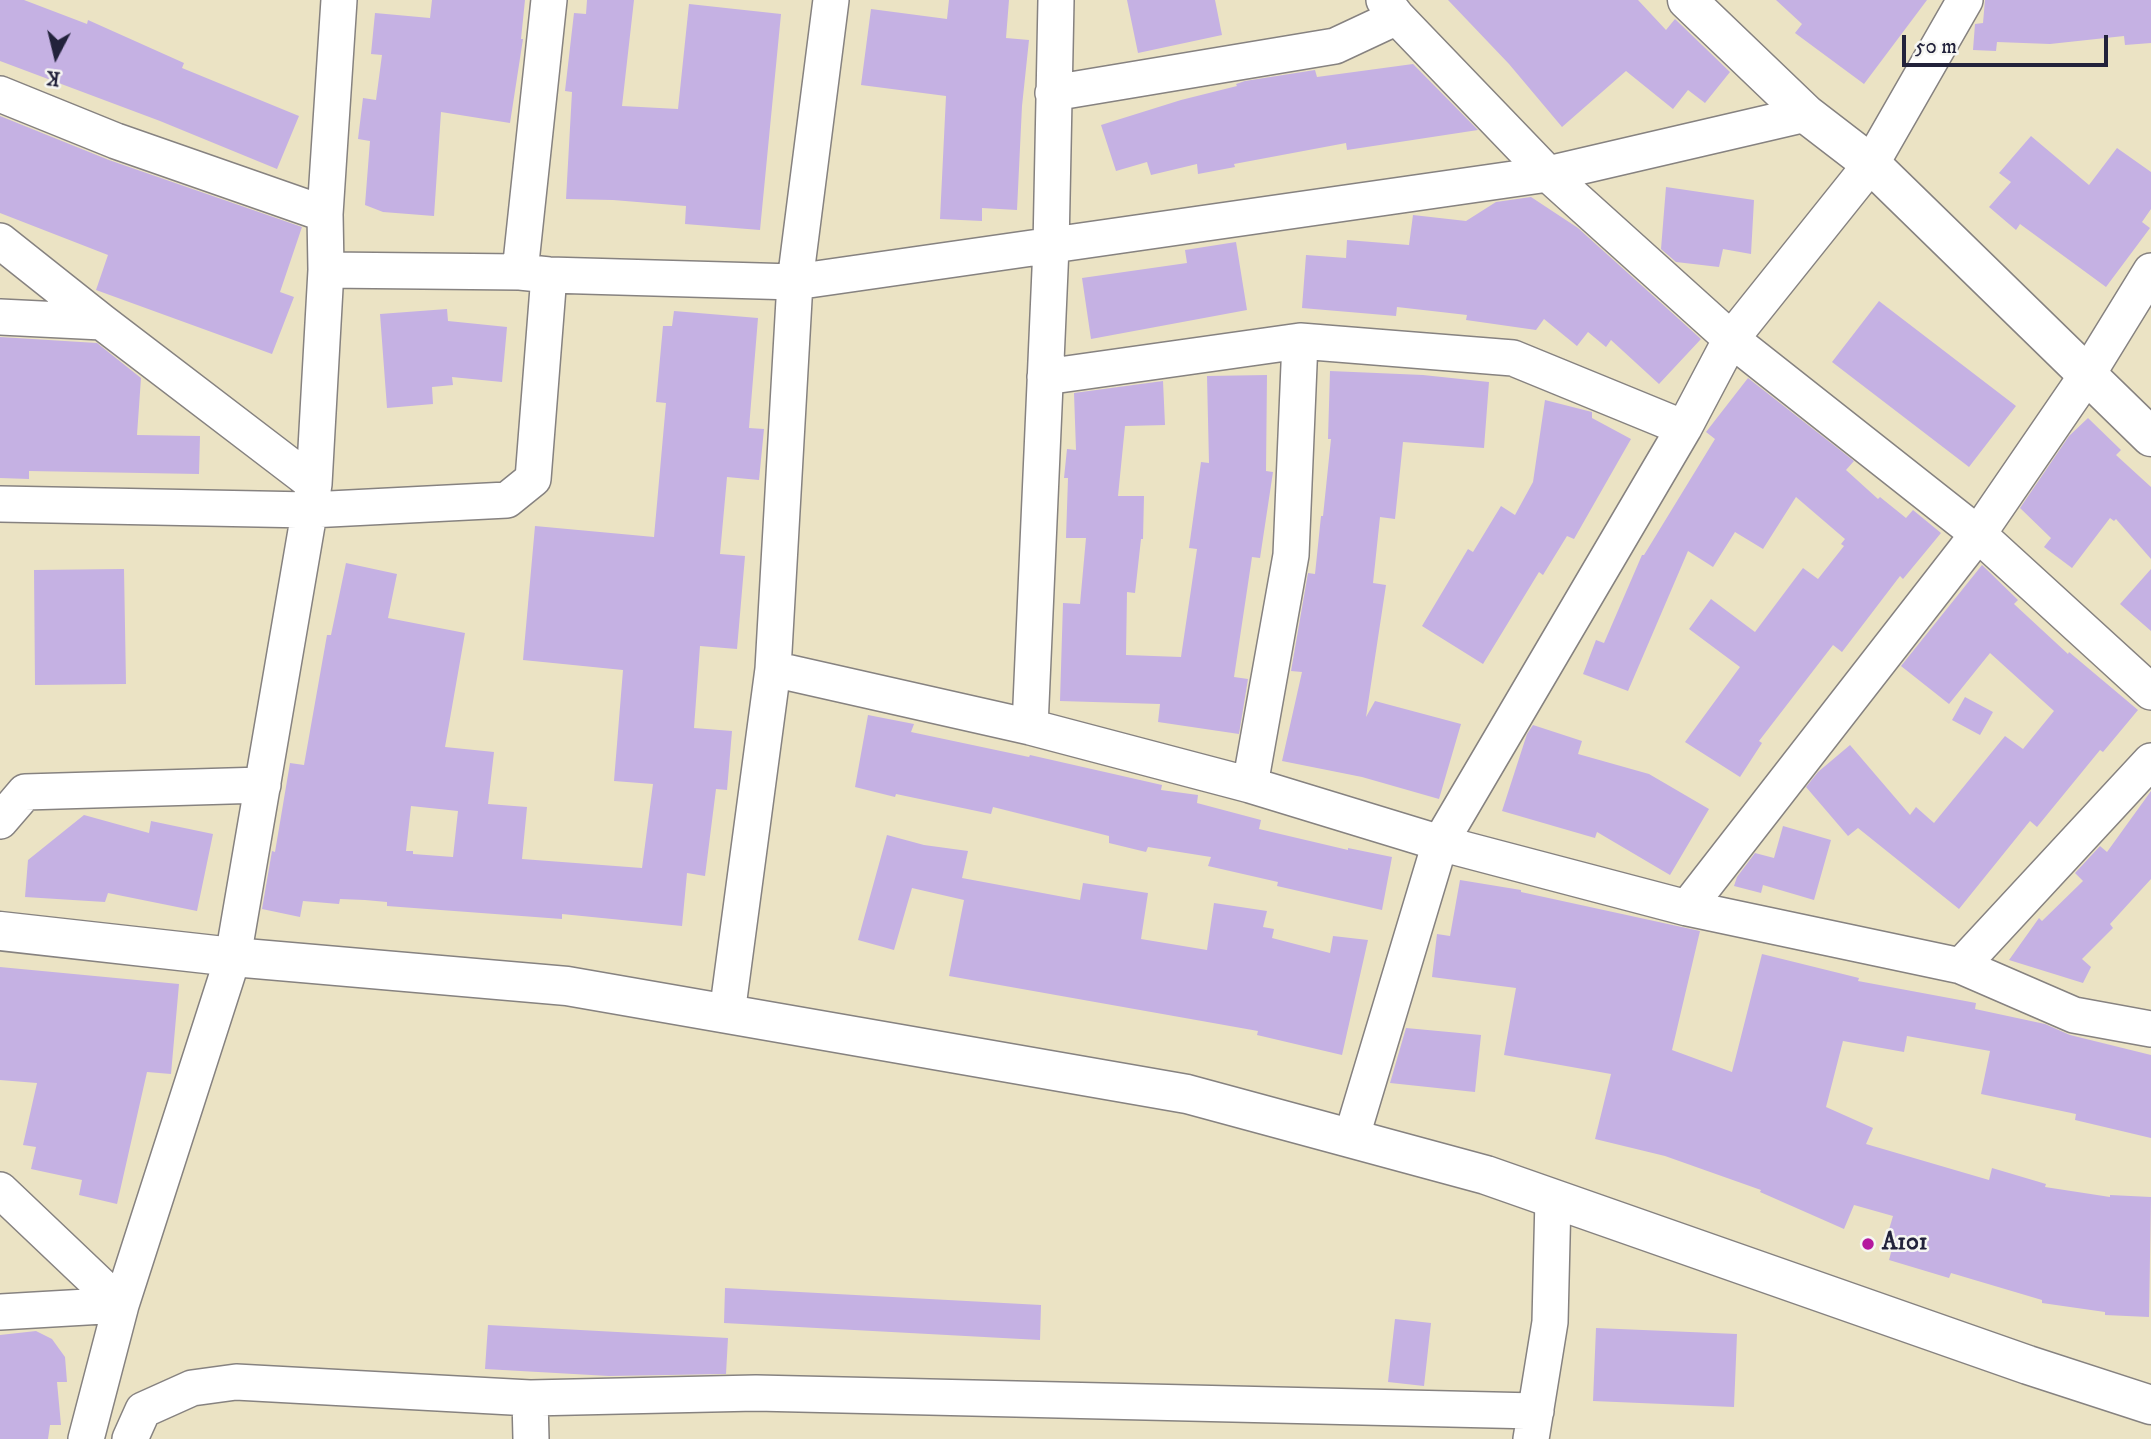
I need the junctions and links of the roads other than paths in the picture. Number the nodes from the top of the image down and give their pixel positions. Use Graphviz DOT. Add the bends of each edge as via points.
graph roads {
  1 [pos="339,0"];
  2 [pos="549,0"];
  3 [pos="831,0"];
  4 [pos="1056,0"];
  5 [pos="1688,0"];
  6 [pos="1965,0"];
  7 [pos="1390,9"];
  8 [pos="1053,93"];
  9 [pos="0,94"];
  10 [pos="1806,114"];
  11 [pos="1871,164"];
  12 [pos="1548,173"];
  13 [pos="325,214"];
  14 [pos="0,241"];
  15 [pos="1051,247"];
  16 [pos="326,270"];
  17 [pos="2151,271"];
  18 [pos="534,273"];
  19 [pos="795,282"];
  20 [pos="0,317"];
  21 [pos="102,322"];
  22 [pos="1731,339"];
  23 [pos="1300,341"];
  24 [pos="2087,375"];
  25 [pos="1045,377"];
  26 [pos="1684,428"];
  27 [pos="2151,437"];
  28 [pos="312,497"];
  29 [pos="0,504"];
  30 [pos="1978,534"];
  31 [pos="773,669"];
  32 [pos="2151,692"];
  33 [pos="1030,727"];
  34 [pos="2151,761"];
  35 [pos="263,785"];
  36 [pos="1250,785"];
  37 [pos="13,792"];
  38 [pos="0,821"];
  39 [pos="1440,843"];
  40 [pos="1687,908"];
  41 [pos="0,931"];
  42 [pos="233,957"];
  43 [pos="1961,967"];
  44 [pos="727,1014"];
  45 [pos="2151,1029"];
  46 [pos="1351,1139"];
  47 [pos="0,1190"];
  48 [pos="1553,1198"];
  49 [pos="121,1305"];
  50 [pos="0,1312"];
  51 [pos="530,1398"];
  52 [pos="2151,1405"];
  53 [pos="1533,1425"];
  54 [pos="86,1439"];
  55 [pos="130,1439"];
  56 [pos="530,1439"];
  1 -- 13 [label="street"];
  2 -- 18 [label="street"];
  3 -- 19 [label="street"];
  4 -- 8 [label="street"];
  5 -- 10 [label="main road"];
  6 -- 11 [label="street"];
  7 -- 8 [label="street" via="1335,46"];
  7 -- 12 [label="street"];
  8 -- 15 [label="street"];
  9 -- 13 [label="street" via="116,141"];
  10 -- 11 [label="main road"];
  10 -- 12 [label="street"];
  11 -- 22 [label="street"];
  11 -- 24 [label="main road"];
  12 -- 15 [label="street"];
  12 -- 22 [label="street"];
  13 -- 16 [label="street"];
  14 -- 21 [label="street"];
  15 -- 19 [label="street"];
  15 -- 25 [label="street"];
  16 -- 18 [label="street"];
  16 -- 28 [label="street"];
  17 -- 24 [label="street"];
  18 -- 19 [label="street"];
  18 -- 28 [label="street" via="533,479 507,499"];
  19 -- 31 [label="street"];
  20 -- 21 [label="street"];
  21 -- 28 [label="street"];
  22 -- 26 [label="street"];
  22 -- 30 [label="street"];
  23 -- 25 [label="street"];
  23 -- 26 [label="street" via="1513,358"];
  23 -- 36 [label="street" via="1291,555"];
  24 -- 27 [label="main road"];
  24 -- 30 [label="street"];
  25 -- 33 [label="street"];
  26 -- 39 [label="street"];
  28 -- 29 [label="street"];
  28 -- 35 [label="street"];
  30 -- 32 [label="street"];
  30 -- 40 [label="street"];
  31 -- 33 [label="street"];
  31 -- 44 [label="street"];
  33 -- 36 [label="street"];
  34 -- 43 [label="street"];
  35 -- 37 [label="street"];
  35 -- 42 [label="street"];
  36 -- 39 [label="street"];
  37 -- 38 [label="street"];
  39 -- 40 [label="street"];
  39 -- 46 [label="street"];
  40 -- 43 [label="street"];
  41 -- 42 [label="main road"];
  42 -- 44 [label="main road" via="566,986"];
  42 -- 49 [label="street"];
  43 -- 45 [label="street" via="2074,1015"];
  44 -- 46 [label="main road" via="1187,1094"];
  46 -- 48 [label="main road"];
  47 -- 49 [label="street"];
  48 -- 52 [label="main road"];
  48 -- 53 [label="street" via="1550,1322"];
  49 -- 50 [label="street"];
  49 -- 54 [label="street"];
  51 -- 53 [label="street" via="756,1392"];
  51 -- 55 [label="street" via="236,1382 192,1388 143,1410"];
  51 -- 56 [label="street"];
}
